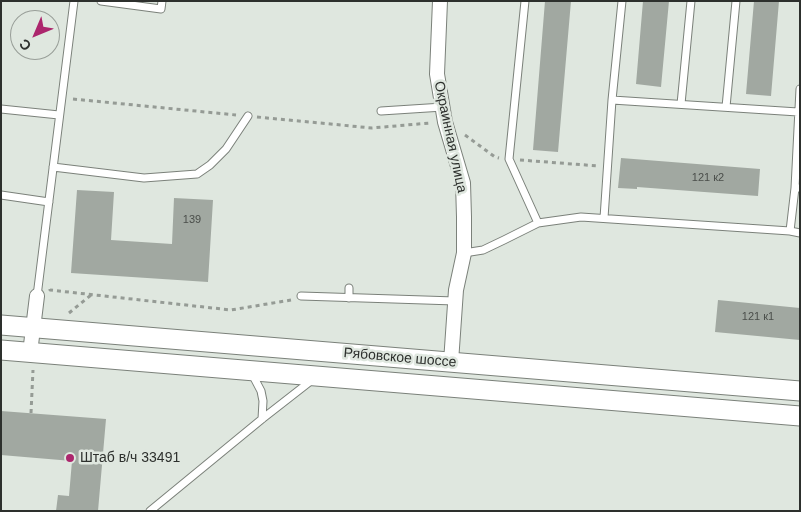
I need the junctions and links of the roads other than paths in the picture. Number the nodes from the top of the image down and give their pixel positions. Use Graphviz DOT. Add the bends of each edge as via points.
graph roads {
  1 [pos="74,1"];
  2 [pos="101,1"];
  3 [pos="162,1"];
  4 [pos="440,1"];
  5 [pos="525,1"];
  6 [pos="622,1"];
  7 [pos="691,1"];
  8 [pos="736,1"];
  9 [pos="800,89"];
  10 [pos="612,100"];
  11 [pos="681,104"];
  12 [pos="443,107"];
  13 [pos="726,107"];
  14 [pos="1,109"];
  15 [pos="381,111"];
  16 [pos="798,112"];
  17 [pos="60,115"];
  18 [pos="248,116"];
  19 [pos="53,167"];
  20 [pos="797,188"];
  21 [pos="1,195"];
  22 [pos="49,202"];
  23 [pos="604,218"];
  24 [pos="538,224"];
  25 [pos="790,232"];
  26 [pos="800,233"];
  27 [pos="464,253"];
  28 [pos="349,288"];
  29 [pos="37,296"];
  30 [pos="301,296"];
  31 [pos="349,298"];
  32 [pos="455,301"];
  33 [pos="1,325"];
  34 [pos="33,328"];
  35 [pos="1,350"];
  36 [pos="31,361"];
  37 [pos="451,362"];
  38 [pos="250,371"];
  39 [pos="316,376"];
  40 [pos="800,391"];
  41 [pos="800,416"];
  42 [pos="262,419"];
  43 [pos="150,511"];
  1 -- 17 [label="lane"];
  2 -- 3 [label="lane" via="161,9"];
  4 -- 12 [label="street, Окраинная улица" via="437,74"];
  5 -- 24 [label="lane" via="509,159"];
  6 -- 10 [label="lane"];
  7 -- 11 [label="lane"];
  8 -- 13 [label="lane"];
  9 -- 16 [label="lane"];
  10 -- 11 [label="lane"];
  10 -- 23 [label="lane"];
  11 -- 13 [label="lane"];
  12 -- 15 [label="lane"];
  12 -- 27 [label="street, Окраинная улица" via="463,183"];
  13 -- 16 [label="lane"];
  14 -- 17 [label="lane"];
  16 -- 20 [label="lane"];
  17 -- 19 [label="lane"];
  18 -- 19 [label="lane" via="226,149 197,174 144,178"];
  19 -- 22 [label="lane"];
  20 -- 25 [label="lane"];
  21 -- 22 [label="lane"];
  22 -- 29 [label="lane"];
  23 -- 24 [label="lane" via="580,217"];
  23 -- 25 [label="lane"];
  24 -- 27 [label="lane" via="483,250"];
  25 -- 26 [label="lane"];
  27 -- 32 [label="street, Окраинная улица"];
  28 -- 31 [label="lane"];
  29 -- 34 [label="street"];
  30 -- 31 [label="lane"];
  31 -- 32 [label="lane"];
  32 -- 37 [label="street, Окраинная улица"];
  33 -- 34 [label="main road, Рябовское шоссе"];
  34 -- 36 [label="street"];
  34 -- 37 [label="main road, Рябовское шоссе"];
  35 -- 36 [label="main road, Рябовское шоссе"];
  36 -- 38 [label="main road, Рябовское шоссе"];
  37 -- 40 [label="main road, Рябовское шоссе"];
  38 -- 39 [label="main road, Рябовское шоссе"];
  38 -- 42 [label="lane" via="261,391"];
  39 -- 41 [label="main road, Рябовское шоссе"];
  39 -- 42 [label="lane"];
  42 -- 43 [label="lane"];
}
